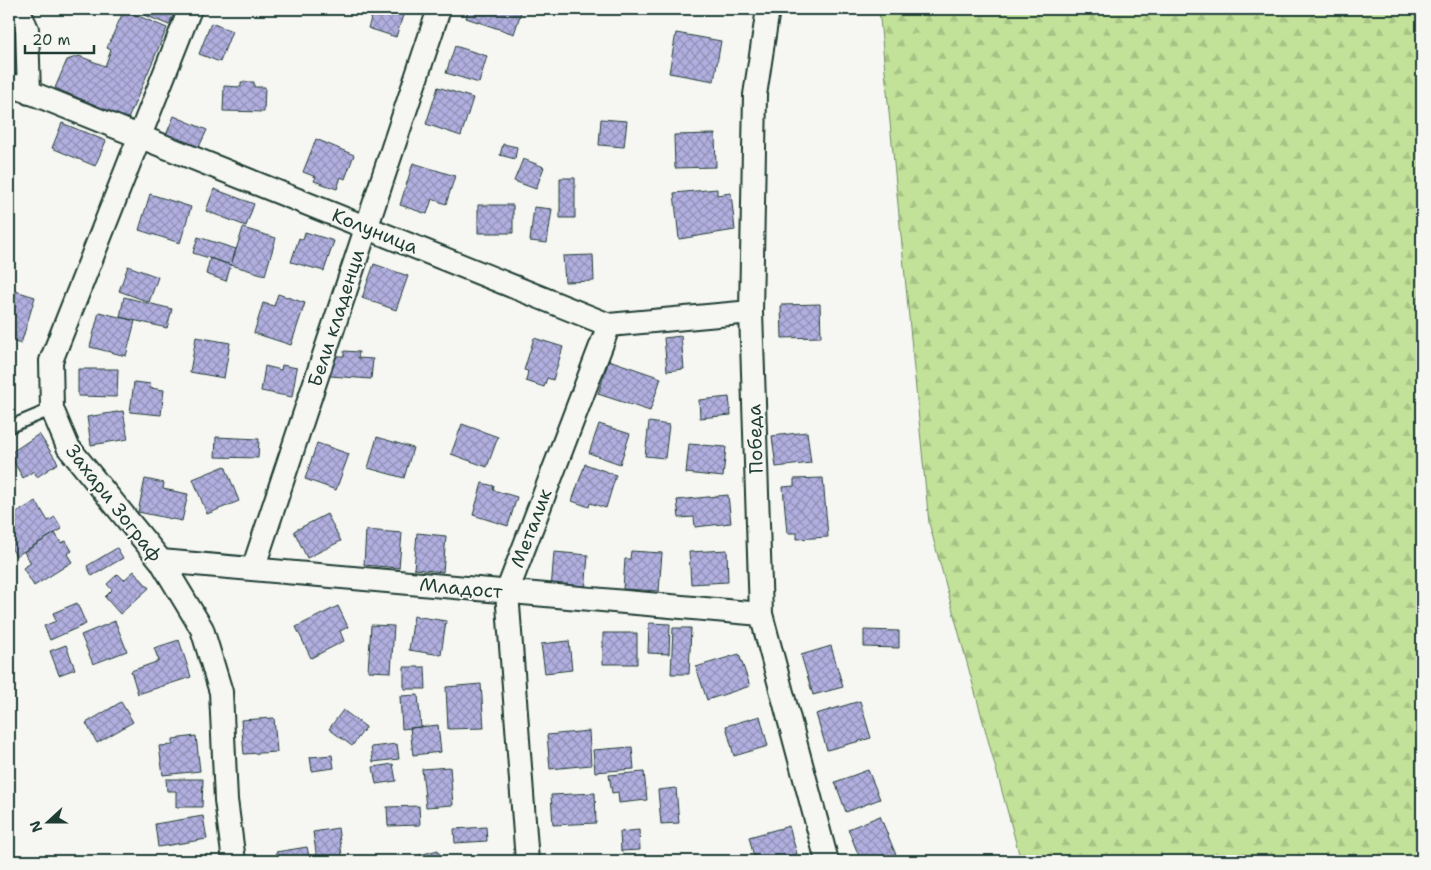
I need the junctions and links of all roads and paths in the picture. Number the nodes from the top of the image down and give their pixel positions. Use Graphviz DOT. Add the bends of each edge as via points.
graph roads {
  1 [pos="18,9"];
  2 [pos="190,9"];
  3 [pos="439,9"];
  4 [pos="768,9"];
  5 [pos="19,89"];
  6 [pos="140,138"];
  7 [pos="366,228"];
  8 [pos="750,312"];
  9 [pos="609,325"];
  10 [pos="52,409"];
  11 [pos="9,427"];
  12 [pos="161,561"];
  13 [pos="253,570"];
  14 [pos="507,592"];
  15 [pos="761,614"];
  16 [pos="234,861"];
  17 [pos="526,861"];
  18 [pos="827,861"];
  1 -- 5 [label="street" via="27,29"];
  2 -- 6 [label="street, Захари Зограф"];
  3 -- 7 [label="street, Бели кладенци"];
  4 -- 8 [label="street, Победа" via="755,96"];
  5 -- 6 [label="street, Колуница"];
  6 -- 7 [label="street, Колуница"];
  6 -- 10 [label="street, Захари Зограф" via="51,361"];
  7 -- 9 [label="street, Колуница"];
  7 -- 13 [label="street, Бели кладенци"];
  8 -- 9 [label="street, Колуница"];
  8 -- 15 [label="street, Победа"];
  9 -- 14 [label="street, Металик"];
  10 -- 11 [label="lane"];
  10 -- 12 [label="street, Захари Зограф" via="68,447"];
  12 -- 13 [label="street, Младост"];
  12 -- 16 [label="street, Захари Зограф" via="202,629 221,692 226,800"];
  13 -- 14 [label="street, Младост"];
  14 -- 15 [label="street, Младост"];
  14 -- 17 [label="street, Металик"];
  15 -- 18 [label="street, Победа"];
}
